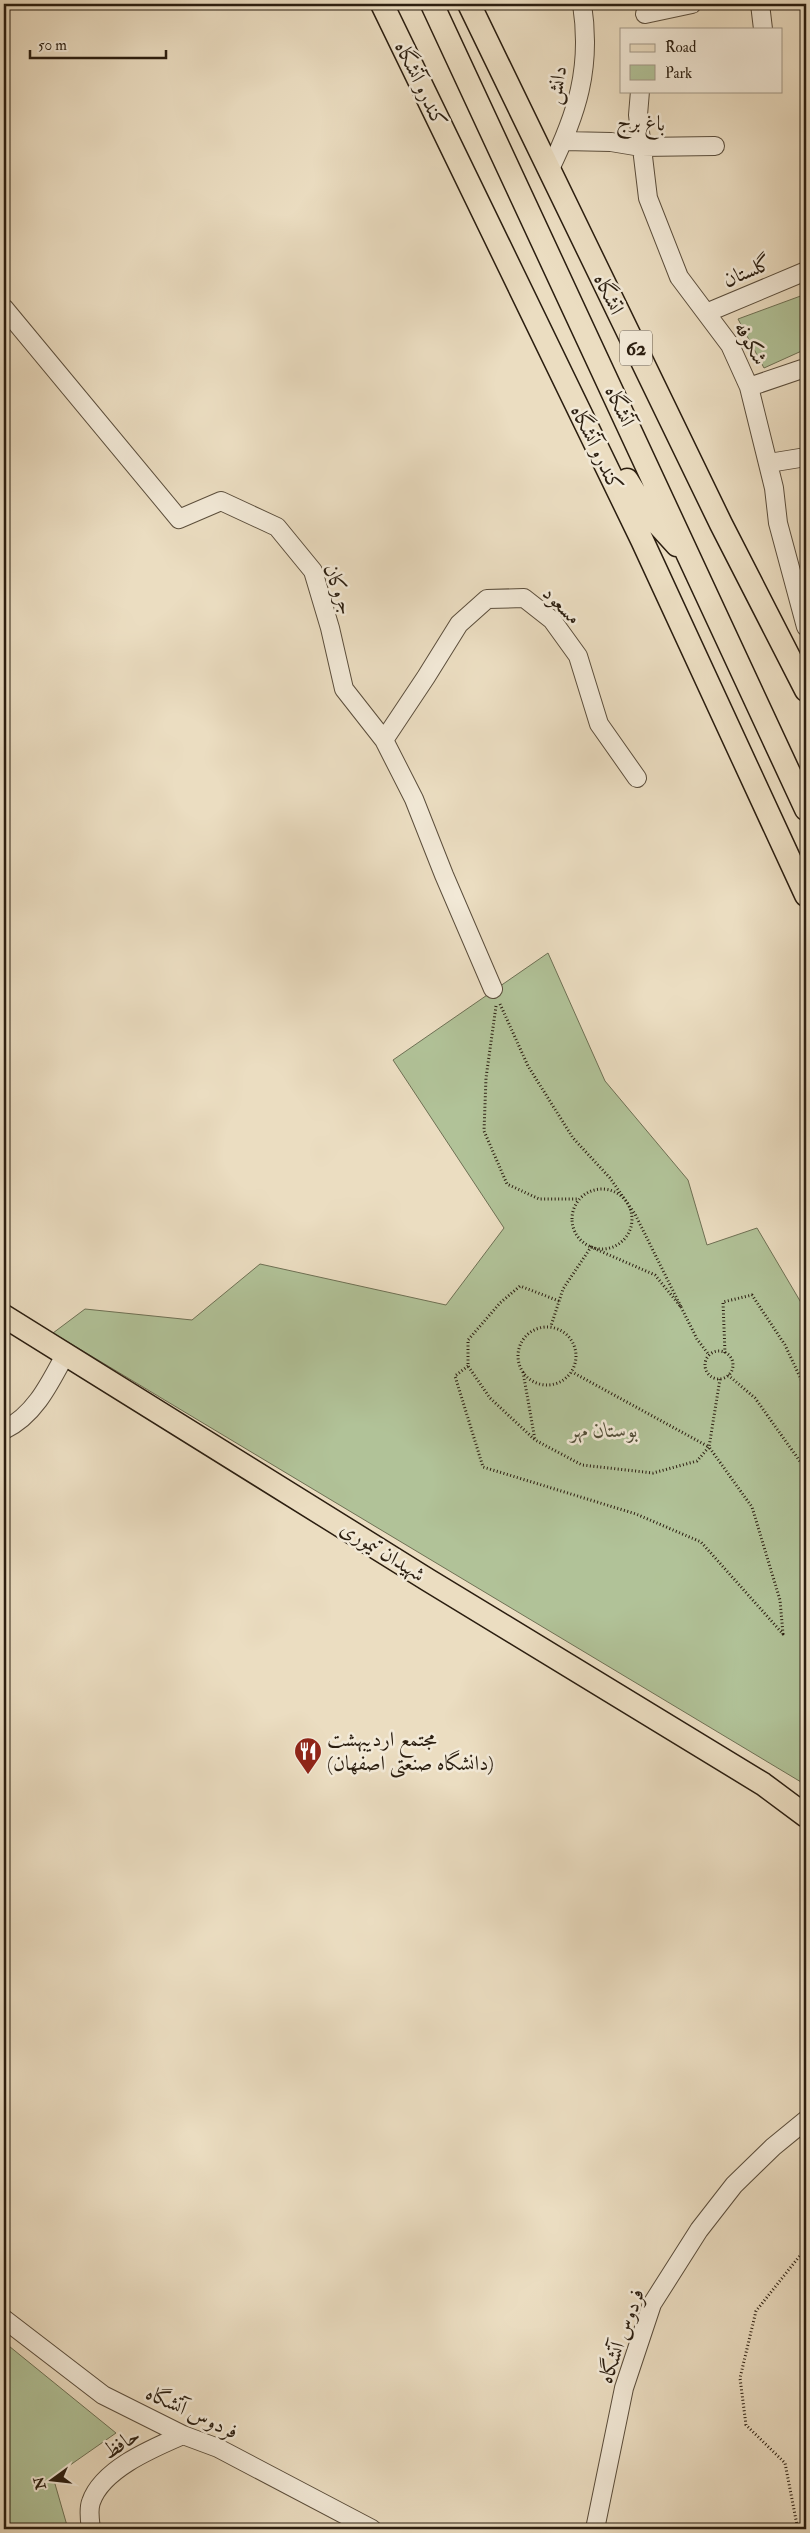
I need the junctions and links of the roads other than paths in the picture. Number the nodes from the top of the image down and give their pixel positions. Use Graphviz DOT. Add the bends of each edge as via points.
graph roads {
  1 [pos="382,4"];
  2 [pos="432,4"];
  3 [pos="469,4"];
  4 [pos="582,4"];
  5 [pos="692,4"];
  6 [pos="760,4"];
  7 [pos="645,16"];
  8 [pos="763,28"];
  9 [pos="640,92"];
  10 [pos="564,140"];
  11 [pos="715,146"];
  12 [pos="641,147"];
  13 [pos="549,171"];
  14 [pos="496,240"];
  15 [pos="806,271"];
  16 [pos="4,308"];
  17 [pos="706,313"];
  18 [pos="802,369"];
  19 [pos="750,387"];
  20 [pos="806,457"];
  21 [pos="769,463"];
  22 [pos="693,563"];
  23 [pos="806,627"];
  24 [pos="806,690"];
  25 [pos="384,740"];
  26 [pos="636,778"];
  27 [pos="806,809"];
  28 [pos="806,895"];
  29 [pos="493,989"];
  30 [pos="4,1316"];
  31 [pos="66,1354"];
  32 [pos="4,1430"];
  33 [pos="763,1784"];
  34 [pos="806,1806"];
  35 [pos="806,1816"];
  36 [pos="806,2120"];
  37 [pos="4,2319"];
  38 [pos="183,2435"];
  39 [pos="91,2529"];
  40 [pos="372,2529"];
  41 [pos="595,2529"];
  1 -- 14 [label="main road, کندرو آتشگاه"];
  2 -- 22 [label="main road, آتشگاه / 62"];
  3 -- 13 [label="main road, اتشگاه / 62"];
  4 -- 10 [label="street, دانش" via="587,34 579,101"];
  5 -- 7 [label="street"];
  6 -- 8 [label="street"];
  9 -- 12 [label="street, شکوفه"];
  10 -- 12 [label="street, باغ برج"];
  10 -- 13 [label="street, دانش"];
  11 -- 12 [label="street, باغ برج"];
  12 -- 17 [label="street, شکوفه" via="648,198 680,278"];
  13 -- 24 [label="main road, اتشگاه / 62" via="721,524"];
  14 -- 22 [label="main road" via="540,300 619,468 647,512"];
  14 -- 28 [label="main road, کندرو آتشگاه" via="642,540"];
  15 -- 17 [label="street, گلستان"];
  16 -- 25 [label="street, جروکان" via="179,519 221,501 277,527 313,571 344,689"];
  17 -- 19 [label="street, شکوفه" via="730,346"];
  18 -- 19 [label="street"];
  19 -- 21 [label="street, شکوفه"];
  20 -- 21 [label="street"];
  21 -- 23 [label="street, شکوفه" via="778,524"];
  22 -- 27 [label="main road, آتشگاه / 62"];
  25 -- 26 [label="street, مسعود" via="459,624 486,599 524,598 552,620 578,656 599,724"];
  25 -- 29 [label="street, جروکان" via="414,798"];
  30 -- 31 [label="main road, شهیدان تیموری"];
  31 -- 32 [label="street" via="34,1408 20,1422"];
  31 -- 33 [label="main road, شهیدان تیموری"];
  33 -- 34 [label="main road, شهیدان تیموری"];
  33 -- 35 [label="main road, شهیدان تیموری"];
  36 -- 41 [label="street, فردوس آتشگاه" via="734,2186 700,2230 652,2304 624,2388"];
  37 -- 38 [label="street, فردوس آتشگاه" via="103,2394"];
  38 -- 39 [label="street, حافظ" via="143,2452 98,2486 90,2504"];
  38 -- 40 [label="street, فردوس آتشگاه" via="218,2448"];
}
